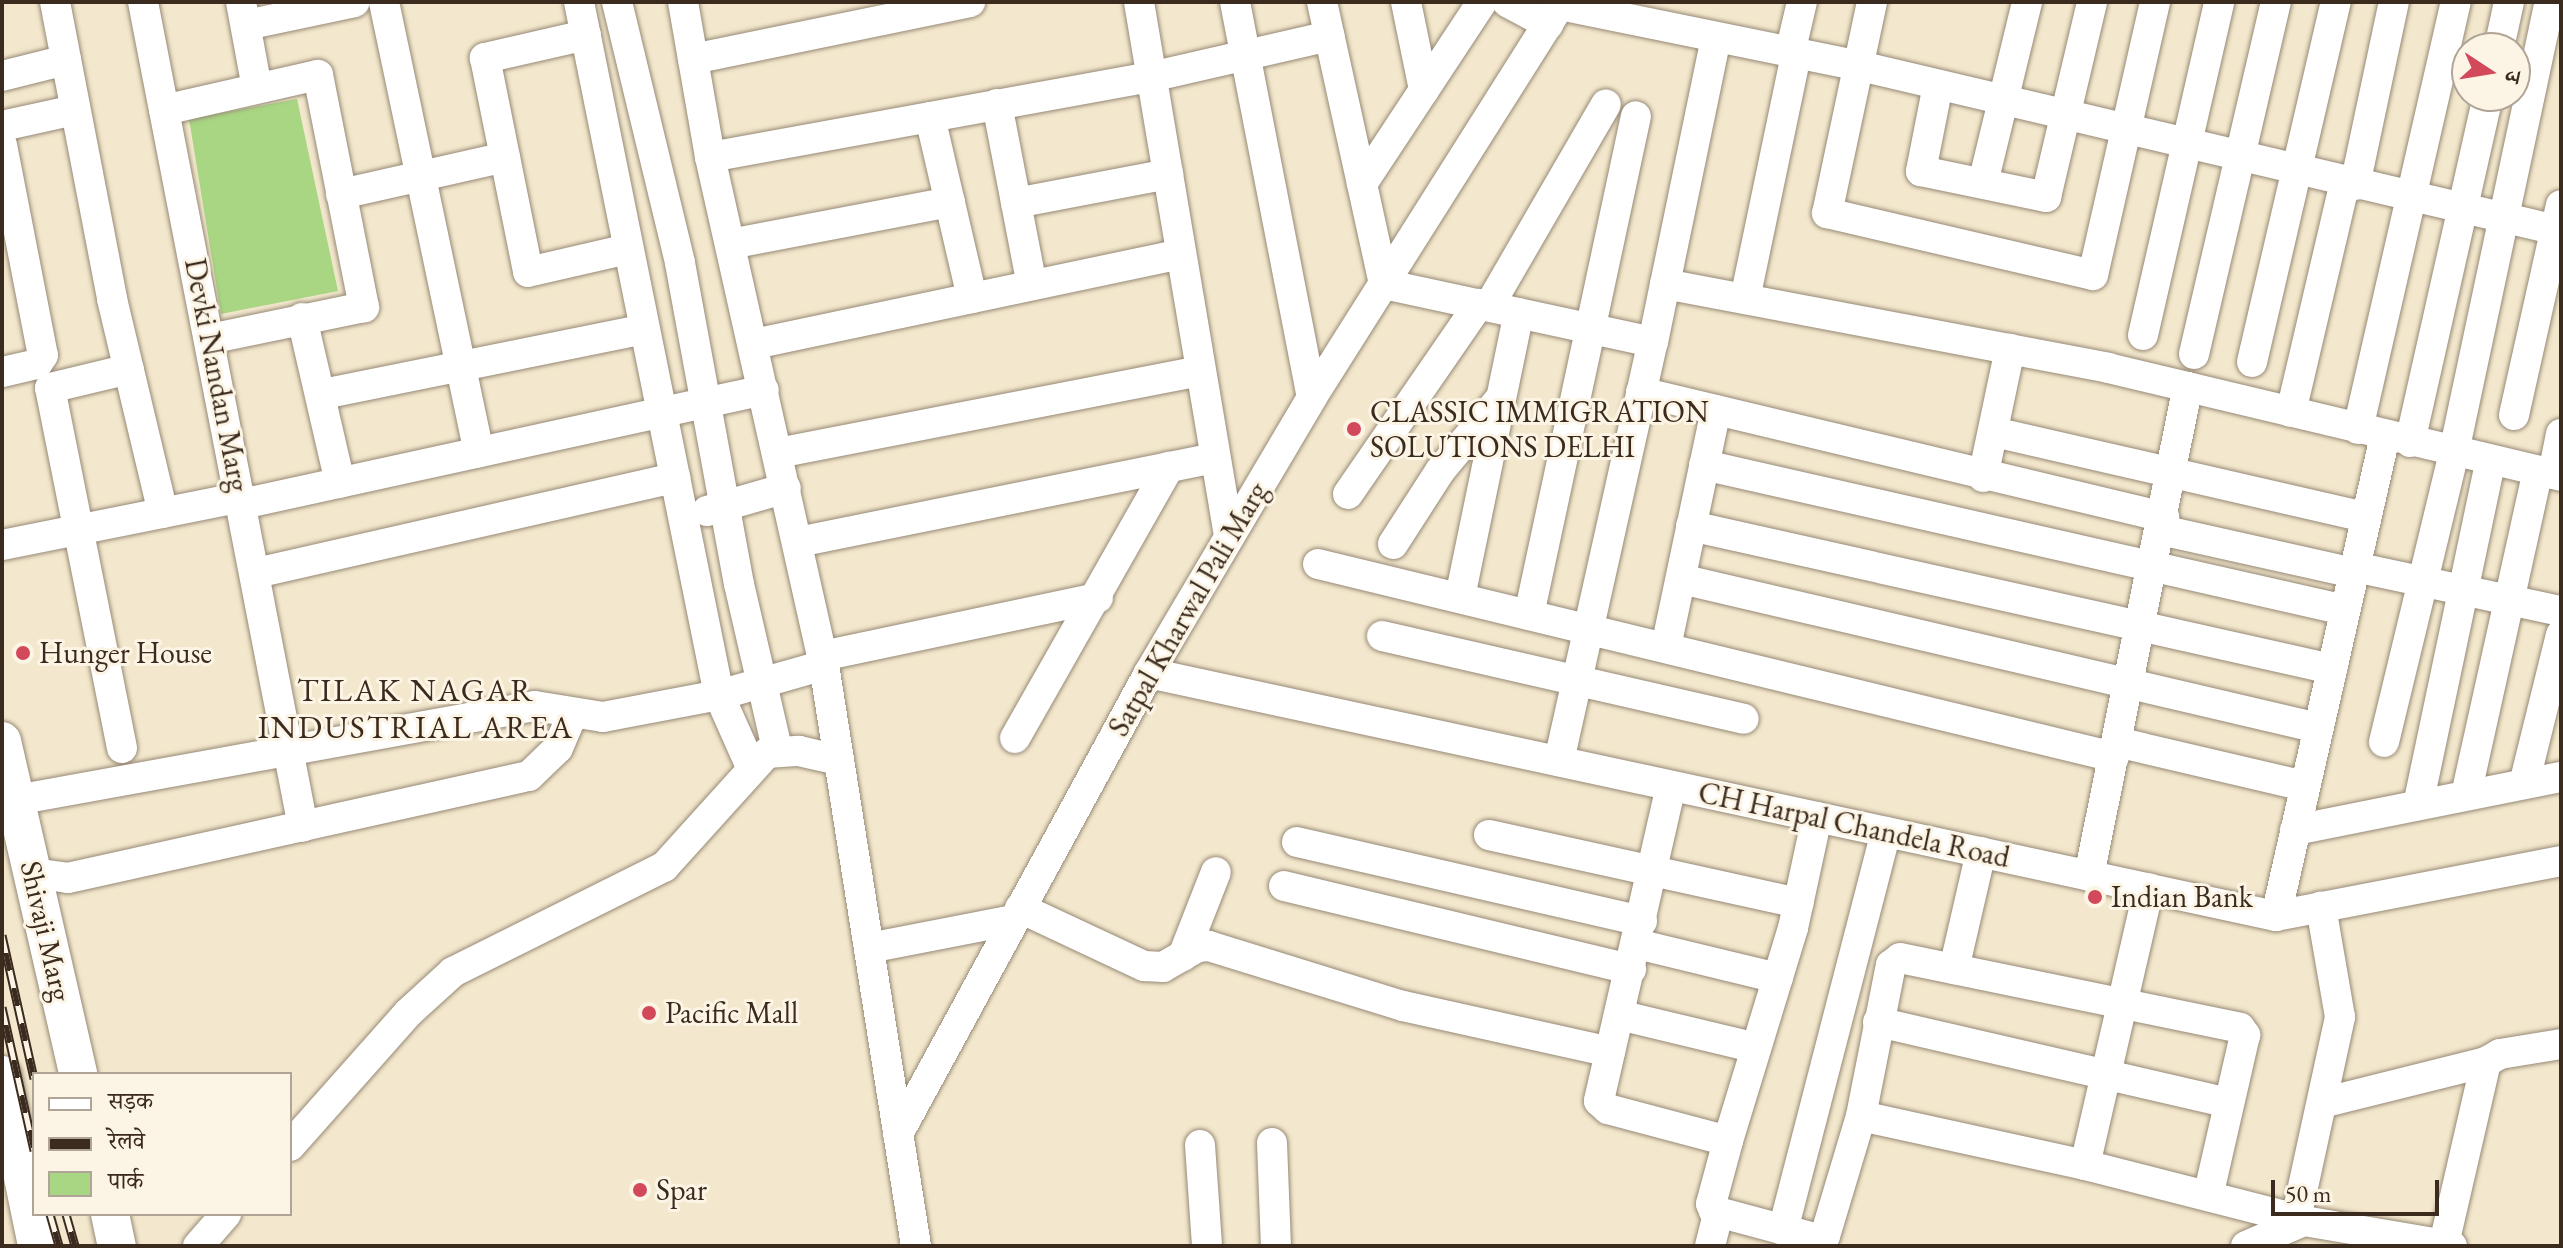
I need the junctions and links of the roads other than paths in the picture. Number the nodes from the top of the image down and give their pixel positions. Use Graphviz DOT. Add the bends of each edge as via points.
graph roads {
  1 [pos="55,2"];
  2 [pos="143,2"];
  3 [pos="355,2"];
  4 [pos="384,2"];
  5 [pos="579,2"];
  6 [pos="617,2"];
  7 [pos="683,2"];
  8 [pos="970,2"];
  9 [pos="1139,2"];
  10 [pos="1235,2"];
  11 [pos="1322,2"];
  12 [pos="1406,2"];
  13 [pos="1482,2"];
  14 [pos="1507,2"];
  15 [pos="1802,2"];
  16 [pos="1872,2"];
  17 [pos="2027,2"];
  18 [pos="2092,2"];
  19 [pos="2155,2"];
  20 [pos="2219,2"];
  21 [pos="2276,2"];
  22 [pos="2336,2"];
  23 [pos="2394,2"];
  24 [pos="2456,2"];
  25 [pos="2509,2"];
  26 [pos="2550,2"];
  27 [pos="323,5"];
  28 [pos="1557,10"];
  29 [pos="244,14"];
  30 [pos="2502,32"];
  31 [pos="586,35"];
  32 [pos="1329,36"];
  33 [pos="1716,38"];
  34 [pos="1793,53"];
  35 [pos="1247,56"];
  36 [pos="693,59"];
  37 [pos="66,60"];
  38 [pos="1860,66"];
  39 [pos="2,76"];
  40 [pos="1155,76"];
  41 [pos="1938,85"];
  42 [pos="257,88"];
  43 [pos="1424,90"];
  44 [pos="2005,101"];
  45 [pos="997,104"];
  46 [pos="1606,104"];
  47 [pos="75,110"];
  48 [pos="164,110"];
  49 [pos="2484,112"];
  50 [pos="1636,116"];
  51 [pos="2065,116"];
  52 [pos="930,117"];
  53 [pos="2127,131"];
  54 [pos="2,144"];
  55 [pos="2187,145"];
  56 [pos="505,157"];
  57 [pos="710,157"];
  58 [pos="2243,159"];
  59 [pos="2300,172"];
  60 [pos="1168,174"];
  61 [pos="419,176"];
  62 [pos="1983,183"];
  63 [pos="2350,183"];
  64 [pos="1362,184"];
  65 [pos="341,194"];
  66 [pos="2410,198"];
  67 [pos="950,202"];
  68 [pos="1016,203"];
  69 [pos="2463,209"];
  70 [pos="2505,219"];
  71 [pos="2559,222"];
  72 [pos="730,244"];
  73 [pos="628,249"];
  74 [pos="1181,254"];
  75 [pos="1384,284"];
  76 [pos="1665,284"];
  77 [pos="1032,285"];
  78 [pos="972,298"];
  79 [pos="1745,299"];
  80 [pos="1484,305"];
  81 [pos="1519,313"];
  82 [pos="302,318"];
  83 [pos="1591,328"];
  84 [pos="645,329"];
  85 [pos="2143,335"];
  86 [pos="210,339"];
  87 [pos="1653,342"];
  88 [pos="754,344"];
  89 [pos="2010,349"];
  90 [pos="2194,354"];
  91 [pos="2252,362"];
  92 [pos="459,368"];
  93 [pos="129,369"];
  94 [pos="1200,371"];
  95 [pos="2,372"];
  96 [pos="2188,387"];
  97 [pos="764,390"];
  98 [pos="1641,392"];
  99 [pos="323,394"];
  100 [pos="1312,397"];
  101 [pos="1501,398"];
  102 [pos="705,402"];
  103 [pos="662,409"];
  104 [pos="1716,410"];
  105 [pos="2291,412"];
  106 [pos="2514,415"];
  107 [pos="1994,432"];
  108 [pos="2561,434"];
  109 [pos="2384,436"];
  110 [pos="479,452"];
  111 [pos="2454,452"];
  112 [pos="778,453"];
  113 [pos="1215,458"];
  114 [pos="2491,460"];
  115 [pos="1704,465"];
  116 [pos="1169,467"];
  117 [pos="2173,473"];
  118 [pos="2551,473"];
  119 [pos="1983,477"];
  120 [pos="675,478"];
  121 [pos="340,483"];
  122 [pos="786,488"];
  123 [pos="1348,494"];
  124 [pos="242,501"];
  125 [pos="725,506"];
  126 [pos="163,513"];
  127 [pos="2366,517"];
  128 [pos="684,518"];
  129 [pos="2163,523"];
  130 [pos="1691,526"];
  131 [pos="78,530"];
  132 [pos="1229,536"];
  133 [pos="798,542"];
  134 [pos="1393,544"];
  135 [pos="2,545"];
  136 [pos="1318,564"];
  137 [pos="2153,569"];
  138 [pos="2354,570"];
  139 [pos="256,573"];
  140 [pos="1681,579"];
  141 [pos="2423,582"];
  142 [pos="2464,590"];
  143 [pos="1460,597"];
  144 [pos="1098,598"];
  145 [pos="2509,600"];
  146 [pos="2345,610"];
  147 [pos="2561,611"];
  148 [pos="1529,615"];
  149 [pos="1587,625"];
  150 [pos="2141,626"];
  151 [pos="2561,635"];
  152 [pos="1382,636"];
  153 [pos="1666,647"];
  154 [pos="823,660"];
  155 [pos="2332,669"];
  156 [pos="1149,673"];
  157 [pos="1575,677"];
  158 [pos="2129,683"];
  159 [pos="760,684"];
  160 [pos="719,695"];
  161 [pos="573,713"];
  162 [pos="1744,719"];
  163 [pos="2318,728"];
  164 [pos="1015,738"];
  165 [pos="2,741"];
  166 [pos="2384,742"];
  167 [pos="122,748"];
  168 [pos="290,749"];
  169 [pos="777,749"];
  170 [pos="2115,749"];
  171 [pos="839,760"];
  172 [pos="1559,761"];
  173 [pos="751,767"];
  174 [pos="2561,777"];
  175 [pos="2524,784"];
  176 [pos="1671,786"];
  177 [pos="2305,786"];
  178 [pos="2466,795"];
  179 [pos="2418,805"];
  180 [pos="13,814"];
  181 [pos="1817,817"];
  182 [pos="303,827"];
  183 [pos="2295,830"];
  184 [pos="1886,832"];
  185 [pos="1489,835"];
  186 [pos="1297,842"];
  187 [pos="1981,852"];
  188 [pos="2561,861"];
  189 [pos="1653,870"];
  190 [pos="1216,872"];
  191 [pos="33,873"];
  192 [pos="2089,876"];
  193 [pos="1284,886"];
  194 [pos="2149,888"];
  195 [pos="1799,903"];
  196 [pos="2321,907"];
  197 [pos="1017,914"];
  198 [pos="2276,916"];
  199 [pos="1637,945"];
  200 [pos="869,948"];
  201 [pos="1183,956"];
  202 [pos="1954,969"];
  203 [pos="1778,978"];
  204 [pos="2123,1004"];
  205 [pos="1619,1015"];
  206 [pos="1878,1022"];
  207 [pos="2561,1044"];
  208 [pos="1756,1048"];
  209 [pos="1610,1052"];
  210 [pos="2486,1062"];
  211 [pos="78,1072"];
  212 [pos="2,1075"];
  213 [pos="2105,1075"];
  214 [pos="2228,1103"];
  215 [pos="2322,1103"];
  216 [pos="1861,1116"];
  217 [pos="898,1134"];
  218 [pos="1728,1141"];
  219 [pos="1272,1143"];
  220 [pos="292,1144"];
  221 [pos="1200,1145"];
  222 [pos="2085,1165"];
  223 [pos="12,1177"];
  224 [pos="2208,1196"];
  225 [pos="1718,1213"];
  226 [pos="110,1216"];
  227 [pos="224,1216"];
  228 [pos="2300,1220"];
  229 [pos="1783,1230"];
  230 [pos="2448,1245"];
  231 [pos="37,1246"];
  232 [pos="117,1246"];
  233 [pos="198,1246"];
  234 [pos="916,1246"];
  235 [pos="1207,1246"];
  236 [pos="1276,1246"];
  237 [pos="1710,1246"];
  238 [pos="2246,1246"];
  1 -- 37 [label="street"];
  2 -- 48 [label="street, Devki Nandan Marg"];
  3 -- 27 [label="street"];
  4 -- 61 [label="street"];
  5 -- 31 [label="street"];
  6 -- 102 [label="street" via="680,263"];
  7 -- 36 [label="street"];
  8 -- 36 [label="street"];
  9 -- 40 [label="street"];
  10 -- 35 [label="street"];
  11 -- 32 [label="street"];
  12 -- 43 [label="street"];
  13 -- 43 [label="street"];
  14 -- 28 [label="street"];
  15 -- 34 [label="street"];
  16 -- 38 [label="street"];
  17 -- 44 [label="street"];
  18 -- 51 [label="street"];
  19 -- 53 [label="street"];
  20 -- 55 [label="street"];
  21 -- 58 [label="street"];
  22 -- 59 [label="street"];
  23 -- 63 [label="street"];
  24 -- 66 [label="street"];
  25 -- 30 [label="street"];
  26 -- 70 [label="street"];
  27 -- 29 [label="street"];
  28 -- 33 [label="street"];
  28 -- 75 [label="street, Satpal Kharwal Pali Marg"];
  29 -- 42 [label="street"];
  31 -- 56 [label="street" via="485,58"];
  31 -- 73 [label="street"];
  32 -- 35 [label="street"];
  32 -- 64 [label="street"];
  33 -- 34 [label="street"];
  33 -- 76 [label="street"];
  34 -- 38 [label="street"];
  34 -- 79 [label="street"];
  35 -- 40 [label="street"];
  35 -- 100 [label="street"];
  36 -- 57 [label="street"];
  37 -- 39 [label="street"];
  37 -- 47 [label="street"];
  38 -- 41 [label="street"];
  38 -- 53 [label="street" via="1827,213 2093,275"];
  40 -- 45 [label="street"];
  40 -- 60 [label="street"];
  41 -- 44 [label="street"];
  41 -- 62 [label="street" via="1921,171"];
  42 -- 48 [label="street"];
  42 -- 65 [label="street" via="318,75"];
  43 -- 64 [label="street"];
  44 -- 51 [label="street"];
  44 -- 62 [label="street"];
  45 -- 52 [label="street"];
  45 -- 68 [label="street"];
  46 -- 80 [label="street"];
  47 -- 54 [label="street"];
  47 -- 93 [label="street"];
  48 -- 86 [label="street, Devki Nandan Marg"];
  49 -- 69 [label="street"];
  50 -- 83 [label="street"];
  51 -- 53 [label="street"];
  51 -- 62 [label="street" via="2046,197"];
  52 -- 57 [label="street"];
  52 -- 67 [label="street"];
  53 -- 55 [label="street"];
  54 -- 95 [label="street" via="43,355 37,364"];
  55 -- 58 [label="street"];
  55 -- 85 [label="street"];
  56 -- 61 [label="street"];
  56 -- 73 [label="street" via="528,272"];
  57 -- 72 [label="street"];
  58 -- 59 [label="street"];
  58 -- 90 [label="street"];
  59 -- 63 [label="street"];
  59 -- 91 [label="street"];
  60 -- 68 [label="street"];
  60 -- 74 [label="street"];
  61 -- 65 [label="street"];
  61 -- 92 [label="street"];
  63 -- 66 [label="street"];
  63 -- 105 [label="street"];
  64 -- 75 [label="street"];
  65 -- 82 [label="street" via="364,307"];
  66 -- 69 [label="street"];
  66 -- 109 [label="street"];
  67 -- 72 [label="street"];
  67 -- 78 [label="street"];
  68 -- 77 [label="street"];
  69 -- 70 [label="street"];
  69 -- 109 [label="street"];
  70 -- 71 [label="street"];
  70 -- 111 [label="street"];
  71 -- 106 [label="street"];
  72 -- 88 [label="street"];
  73 -- 84 [label="street"];
  74 -- 77 [label="street"];
  74 -- 94 [label="street"];
  75 -- 80 [label="street"];
  75 -- 100 [label="street, Satpal Kharwal Pali Marg"];
  76 -- 79 [label="street"];
  76 -- 87 [label="street"];
  77 -- 78 [label="street"];
  78 -- 88 [label="street"];
  79 -- 89 [label="street"];
  80 -- 81 [label="street"];
  80 -- 123 [label="street"];
  81 -- 83 [label="street"];
  81 -- 101 [label="street"];
  82 -- 86 [label="street"];
  82 -- 99 [label="street"];
  83 -- 87 [label="street"];
  83 -- 148 [label="street"];
  84 -- 92 [label="street"];
  84 -- 103 [label="street"];
  86 -- 124 [label="street, Devki Nandan Marg"];
  87 -- 98 [label="street"];
  88 -- 97 [label="street"];
  89 -- 96 [label="street"];
  89 -- 107 [label="street"];
  92 -- 99 [label="street"];
  92 -- 110 [label="street"];
  93 -- 126 [label="street"];
  93 -- 131 [label="street" via="50,388"];
  94 -- 112 [label="street"];
  94 -- 113 [label="street"];
  96 -- 105 [label="street"];
  96 -- 117 [label="street"];
  97 -- 102 [label="street"];
  97 -- 112 [label="street"];
  98 -- 104 [label="street"];
  98 -- 149 [label="street"];
  99 -- 121 [label="street"];
  100 -- 132 [label="street, Satpal Kharwal Pali Marg"];
  101 -- 134 [label="street" via="1467,434"];
  101 -- 143 [label="street"];
  102 -- 103 [label="street"];
  102 -- 125 [label="street"];
  103 -- 110 [label="street"];
  103 -- 120 [label="street"];
  104 -- 115 [label="street"];
  104 -- 119 [label="street"];
  105 -- 109 [label="street"];
  107 -- 117 [label="street"];
  107 -- 119 [label="street"];
  108 -- 118 [label="street"];
  109 -- 111 [label="street"];
  109 -- 127 [label="street"];
  110 -- 121 [label="street"];
  111 -- 114 [label="street"];
  111 -- 141 [label="street"];
  112 -- 122 [label="street"];
  113 -- 116 [label="street"];
  113 -- 132 [label="street"];
  114 -- 118 [label="street"];
  114 -- 142 [label="street"];
  115 -- 130 [label="street"];
  115 -- 137 [label="street"];
  116 -- 133 [label="street"];
  116 -- 144 [label="street"];
  117 -- 127 [label="street"];
  117 -- 129 [label="street"];
  118 -- 145 [label="street"];
  119 -- 129 [label="street"];
  120 -- 128 [label="street"];
  120 -- 139 [label="street"];
  121 -- 124 [label="street"];
  122 -- 125 [label="street"];
  122 -- 133 [label="street"];
  124 -- 126 [label="street"];
  124 -- 139 [label="street, Devki Nandan Marg"];
  125 -- 128 [label="street"];
  125 -- 159 [label="street"];
  126 -- 131 [label="street"];
  127 -- 138 [label="street"];
  128 -- 160 [label="street"];
  129 -- 137 [label="street"];
  129 -- 138 [label="street"];
  130 -- 140 [label="street"];
  130 -- 150 [label="street"];
  131 -- 135 [label="street"];
  131 -- 167 [label="street"];
  132 -- 156 [label="street, Satpal Kharwal Pali Marg"];
  133 -- 154 [label="street"];
  136 -- 143 [label="street"];
  137 -- 146 [label="street"];
  137 -- 150 [label="street"];
  138 -- 141 [label="street"];
  138 -- 146 [label="street"];
  139 -- 168 [label="street, Devki Nandan Marg"];
  140 -- 153 [label="street"];
  140 -- 158 [label="street"];
  141 -- 142 [label="street"];
  141 -- 166 [label="street"];
  142 -- 145 [label="street"];
  142 -- 179 [label="street"];
  143 -- 148 [label="street"];
  144 -- 154 [label="street"];
  144 -- 164 [label="street"];
  145 -- 147 [label="street"];
  145 -- 178 [label="street"];
  146 -- 155 [label="street"];
  148 -- 149 [label="street"];
  149 -- 153 [label="street"];
  149 -- 157 [label="street"];
  150 -- 155 [label="street"];
  150 -- 158 [label="street"];
  151 -- 175 [label="street"];
  152 -- 157 [label="street"];
  153 -- 170 [label="street"];
  154 -- 159 [label="street"];
  154 -- 171 [label="street"];
  155 -- 163 [label="street"];
  156 -- 172 [label="street, CH Harpal Chandela Road"];
  156 -- 197 [label="street, Satpal Kharwal Pali Marg"];
  157 -- 162 [label="street"];
  157 -- 172 [label="street"];
  158 -- 163 [label="street"];
  158 -- 170 [label="street"];
  159 -- 160 [label="street"];
  159 -- 169 [label="street"];
  160 -- 161 [label="street" via="603,717"];
  160 -- 173 [label="street"];
  161 -- 168 [label="street" via="535,706"];
  161 -- 182 [label="street" via="558,748 529,776"];
  163 -- 177 [label="street"];
  165 -- 180 [label="main road, Shivaji Marg"];
  168 -- 180 [label="street"];
  168 -- 182 [label="street, Devki Nandan Marg"];
  169 -- 171 [label="street"];
  169 -- 173 [label="street"];
  170 -- 177 [label="street"];
  170 -- 192 [label="street"];
  171 -- 200 [label="street"];
  172 -- 176 [label="street, CH Harpal Chandela Road"];
  173 -- 220 [label="street" via="676,857 656,873 453,972 408,1013"];
  174 -- 175 [label="street"];
  175 -- 178 [label="street"];
  176 -- 181 [label="street, CH Harpal Chandela Road"];
  176 -- 189 [label="street"];
  177 -- 183 [label="street"];
  178 -- 179 [label="street"];
  179 -- 183 [label="street"];
  180 -- 191 [label="main road, Shivaji Marg"];
  181 -- 184 [label="street, CH Harpal Chandela Road"];
  181 -- 195 [label="street"];
  182 -- 191 [label="street" via="68,878"];
  183 -- 198 [label="street"];
  184 -- 187 [label="street, CH Harpal Chandela Road"];
  184 -- 229 [label="street"];
  185 -- 189 [label="street"];
  186 -- 199 [label="street"];
  187 -- 192 [label="street, CH Harpal Chandela Road"];
  187 -- 202 [label="street"];
  188 -- 196 [label="street, CH Harpal Chandela Road"];
  189 -- 195 [label="street"];
  189 -- 199 [label="street"];
  190 -- 201 [label="street"];
  191 -- 211 [label="main road, Shivaji Marg"];
  192 -- 194 [label="street, CH Harpal Chandela Road"];
  193 -- 199 [label="street"];
  194 -- 198 [label="street, CH Harpal Chandela Road"];
  194 -- 204 [label="street"];
  195 -- 203 [label="street"];
  196 -- 198 [label="street, CH Harpal Chandela Road"];
  196 -- 215 [label="street" via="2340,1007"];
  197 -- 200 [label="street"];
  197 -- 201 [label="street" via="1134,964 1163,967"];
  197 -- 217 [label="street, Satpal Kharwal Pali Marg"];
  199 -- 203 [label="street"];
  199 -- 205 [label="street"];
  200 -- 217 [label="street"];
  201 -- 209 [label="street" via="1209,946 1403,1006"];
  202 -- 204 [label="street"];
  202 -- 206 [label="street" via="1896,959"];
  203 -- 208 [label="street"];
  204 -- 213 [label="street"];
  204 -- 214 [label="street" via="2240,1028 2245,1035"];
  205 -- 208 [label="street"];
  205 -- 209 [label="street"];
  206 -- 213 [label="street"];
  206 -- 216 [label="street"];
  207 -- 210 [label="street" via="2500,1054"];
  208 -- 218 [label="street"];
  209 -- 218 [label="street" via="1599,1097 1605,1108"];
  210 -- 215 [label="street"];
  210 -- 230 [label="street"];
  212 -- 223 [label="main road"];
  213 -- 214 [label="street"];
  213 -- 222 [label="street"];
  214 -- 224 [label="street"];
  215 -- 228 [label="street"];
  216 -- 222 [label="street"];
  216 -- 229 [label="street" via="1828,1232 1814,1238"];
  217 -- 234 [label="street"];
  218 -- 225 [label="street" via="1711,1204"];
  219 -- 236 [label="street"];
  221 -- 235 [label="street"];
  222 -- 224 [label="street"];
  223 -- 231 [label="main road"];
  224 -- 228 [label="street"];
  225 -- 229 [label="street"];
  225 -- 237 [label="street"];
  226 -- 232 [label="main road"];
  227 -- 233 [label="street"];
  228 -- 230 [label="street"];
  228 -- 238 [label="street"];
}
